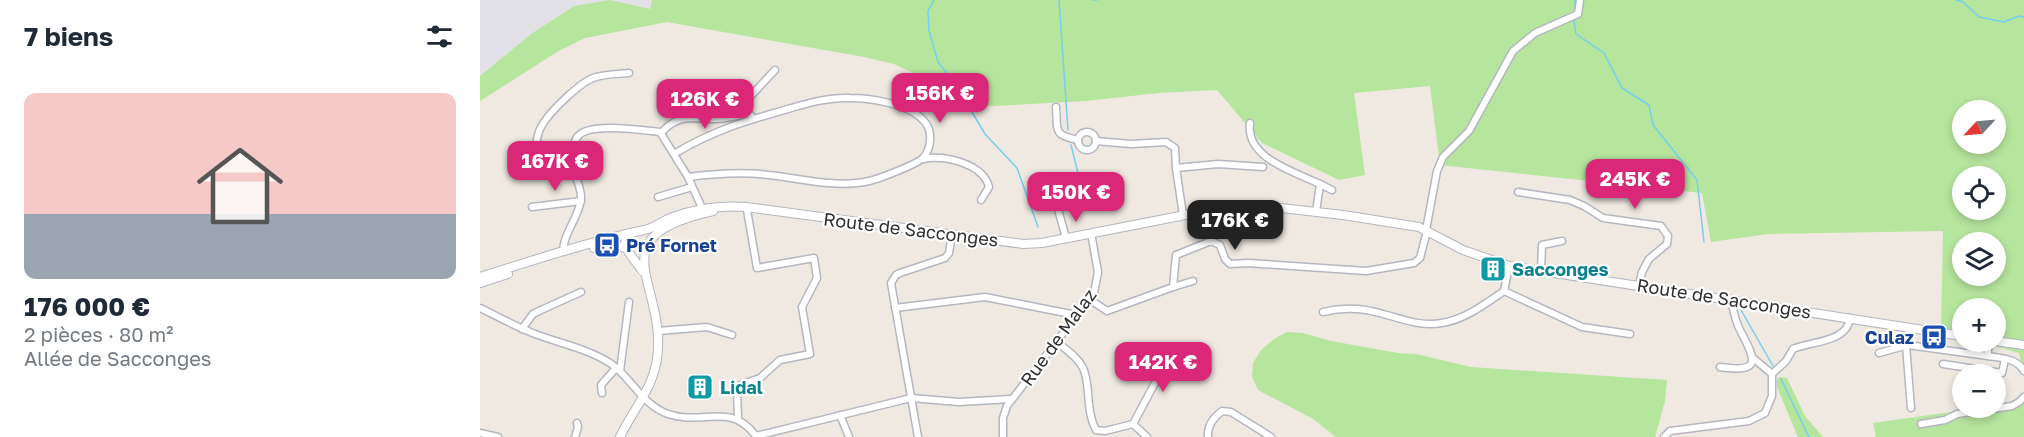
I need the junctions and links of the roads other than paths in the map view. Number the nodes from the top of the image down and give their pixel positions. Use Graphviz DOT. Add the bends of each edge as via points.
graph roads {
  1 [pos="1580,0"];
  2 [pos="775,70"];
  3 [pos="629,73"];
  4 [pos="1056,107"];
  5 [pos="751,116"];
  6 [pos="1250,123"];
  7 [pos="661,133"];
  8 [pos="1078,140"];
  9 [pos="1096,141"];
  10 [pos="674,154"];
  11 [pos="573,156"];
  12 [pos="922,159"];
  13 [pos="1263,167"];
  14 [pos="1176,168"];
  15 [pos="687,177"];
  16 [pos="1320,184"];
  17 [pos="693,187"];
  18 [pos="1052,188"];
  19 [pos="1332,190"];
  20 [pos="1518,192"];
  21 [pos="658,197"];
  22 [pos="981,200"];
  23 [pos="581,201"];
  24 [pos="532,207"];
  25 [pos="706,210"];
  26 [pos="751,210"];
  27 [pos="1316,212"];
  28 [pos="1183,216"];
  29 [pos="1427,231"];
  30 [pos="634,232"];
  31 [pos="952,234"];
  32 [pos="1091,234"];
  33 [pos="1066,238"];
  34 [pos="1562,241"];
  35 [pos="649,243"];
  36 [pos="628,251"];
  37 [pos="563,252"];
  38 [pos="644,253"];
  39 [pos="1509,266"];
  40 [pos="1541,271"];
  41 [pos="644,274"];
  42 [pos="480,277"];
  43 [pos="1193,281"];
  44 [pos="480,283"];
  45 [pos="1640,285"];
  46 [pos="1173,287"];
  47 [pos="1504,291"];
  48 [pos="581,292"];
  49 [pos="1731,299"];
  50 [pos="1089,300"];
  51 [pos="629,302"];
  52 [pos="480,308"];
  53 [pos="895,308"];
  54 [pos="1323,312"];
  55 [pos="1076,315"];
  56 [pos="1850,318"];
  57 [pos="522,329"];
  58 [pos="658,332"];
  59 [pos="1630,334"];
  60 [pos="1952,334"];
  61 [pos="732,335"];
  62 [pos="1056,341"];
  63 [pos="2006,343"];
  64 [pos="1905,345"];
  65 [pos="2024,345"];
  66 [pos="1172,351"];
  67 [pos="1989,352"];
  68 [pos="1879,353"];
  69 [pos="1988,356"];
  70 [pos="1753,358"];
  71 [pos="2006,359"];
  72 [pos="1942,364"];
  73 [pos="1720,367"];
  74 [pos="618,369"];
  75 [pos="2024,371"];
  76 [pos="1772,374"];
  77 [pos="602,393"];
  78 [pos="2024,397"];
  79 [pos="644,398"];
  80 [pos="911,398"];
  81 [pos="1011,399"];
  82 [pos="1911,408"];
  83 [pos="840,415"];
  84 [pos="738,419"];
  85 [pos="577,423"];
  86 [pos="1133,424"];
  87 [pos="1921,424"];
  88 [pos="480,433"];
  89 [pos="498,437"];
  90 [pos="576,437"];
  91 [pos="620,437"];
  92 [pos="756,437"];
  93 [pos="849,437"];
  94 [pos="918,437"];
  95 [pos="1003,437"];
  96 [pos="1147,437"];
  97 [pos="1208,437"];
  98 [pos="1271,437"];
  99 [pos="1664,437"];
  1 -- 29 [label="street" via="1578,14 1535,33 1513,51 1469,131 1443,157"];
  2 -- 5 [label="street" via="747,100"];
  3 -- 11 [label="street" via="589,80 540,128 536,144 539,150"];
  4 -- 8 [label="street" via="1058,133"];
  5 -- 7 [label="street" via="683,117"];
  5 -- 10 [label="street"];
  5 -- 12 [label="street" via="830,98 876,100 899,106 923,120 930,136"];
  6 -- 16 [label="street" via="1249,135 1262,153"];
  7 -- 10 [label="street"];
  7 -- 11 [label="street" via="605,128 586,132 577,137"];
  8 -- 9 [label="street" via="1088,132"];
  8 -- 9 [label="street" via="1084,150 1092,148"];
  9 -- 14 [label="street" via="1166,142 1175,148"];
  10 -- 15 [label="street"];
  11 -- 23 [label="street"];
  12 -- 15 [label="street" via="884,177 856,183 734,172"];
  12 -- 22 [label="street" via="948,159 973,169 989,187"];
  13 -- 14 [label="street" via="1218,164"];
  14 -- 28 [label="street"];
  15 -- 17 [label="street"];
  16 -- 19 [label="street"];
  16 -- 27 [label="street"];
  17 -- 21 [label="street"];
  17 -- 25 [label="street"];
  18 -- 33 [label="street"];
  20 -- 45 [label="street" via="1570,200 1603,218 1661,226 1668,236 1667,244 1649,259"];
  23 -- 24 [label="street"];
  23 -- 37 [label="street"];
  25 -- 26 [label="street, Route de Sacconges" via="730,206"];
  25 -- 30 [label="street, Route de Sacconges" via="672,217"];
  25 -- 35 [label="street, Route de Sacconges" via="656,232"];
  26 -- 31 [label="street, Route de Sacconges"];
  26 -- 84 [label="street" via="757,268 814,258 817,278 802,307 810,354 780,360 759,378 740,385"];
  27 -- 28 [label="street, Route de Sacconges" via="1237,205"];
  27 -- 29 [label="street, Route de Sacconges"];
  28 -- 32 [label="street, Route de Sacconges"];
  29 -- 39 [label="street, Route de Sacconges" via="1463,250"];
  29 -- 46 [label="street" via="1420,258 1414,262 1366,271 1230,264 1220,245 1211,241 1176,255"];
  30 -- 35 [label="street" via="646,235"];
  30 -- 36 [label="street" via="625,239"];
  30 -- 37 [label="street, Route de Sacconges"];
  31 -- 33 [label="street, Route de Sacconges" via="1023,244"];
  31 -- 53 [label="street" via="945,258 893,279"];
  32 -- 33 [label="street, Route de Sacconges"];
  32 -- 50 [label="street, Rue de Malaz" via="1097,281"];
  34 -- 40 [label="street" via="1542,245"];
  35 -- 38 [label="street"];
  36 -- 38 [label="street"];
  36 -- 41 [label="street"];
  36 -- 44 [label="street" via="615,245 592,248"];
  37 -- 42 [label="street, Route de Sacconges"];
  38 -- 41 [label="street"];
  39 -- 40 [label="street, Route de Sacconges"];
  39 -- 47 [label="street"];
  40 -- 45 [label="street, Route de Sacconges"];
  41 -- 58 [label="street"];
  43 -- 46 [label="street"];
  45 -- 49 [label="street, Route de Sacconges"];
  46 -- 50 [label="street" via="1107,311"];
  47 -- 54 [label="street" via="1464,316 1442,323 1416,323 1359,309"];
  47 -- 59 [label="street" via="1582,327"];
  48 -- 57 [label="street" via="539,310"];
  49 -- 56 [label="street, Route de Sacconges"];
  49 -- 70 [label="street" via="1737,324"];
  50 -- 55 [label="street, Rue de Malaz"];
  51 -- 74 [label="street"];
  52 -- 57 [label="street"];
  53 -- 55 [label="street" via="985,297"];
  53 -- 80 [label="street"];
  55 -- 62 [label="street, Rue de Malaz"];
  56 -- 60 [label="street, Route de Sacconges"];
  56 -- 76 [label="street" via="1840,335 1795,348"];
  57 -- 74 [label="street" via="593,354"];
  58 -- 61 [label="street" via="707,327"];
  58 -- 79 [label="street" via="655,371"];
  62 -- 81 [label="street, Rue de Malaz"];
  62 -- 86 [label="street" via="1085,370 1091,422 1096,430"];
  63 -- 65 [label="street"];
  64 -- 68 [label="street"];
  64 -- 69 [label="street"];
  64 -- 82 [label="street"];
  66 -- 86 [label="street"];
  67 -- 69 [label="street"];
  69 -- 71 [label="street"];
  70 -- 73 [label="street" via="1742,369"];
  70 -- 76 [label="street"];
  71 -- 72 [label="street" via="2002,374"];
  71 -- 75 [label="street" via="2022,366"];
  74 -- 77 [label="street" via="601,385"];
  74 -- 79 [label="street"];
  76 -- 99 [label="street" via="1772,396 1765,413 1749,421 1670,431"];
  78 -- 87 [label="street" via="2012,406"];
  79 -- 84 [label="street" via="661,411 678,417"];
  79 -- 91 [label="street"];
  80 -- 81 [label="street" via="959,402"];
  80 -- 83 [label="street"];
  80 -- 94 [label="street"];
  81 -- 95 [label="street, Rue de Malaz" via="1003,418"];
  83 -- 92 [label="street"];
  83 -- 93 [label="street"];
  84 -- 92 [label="street"];
  85 -- 90 [label="street"];
  86 -- 96 [label="street"];
  88 -- 89 [label="street"];
  97 -- 98 [label="street" via="1214,417 1222,411 1231,412"];
}
